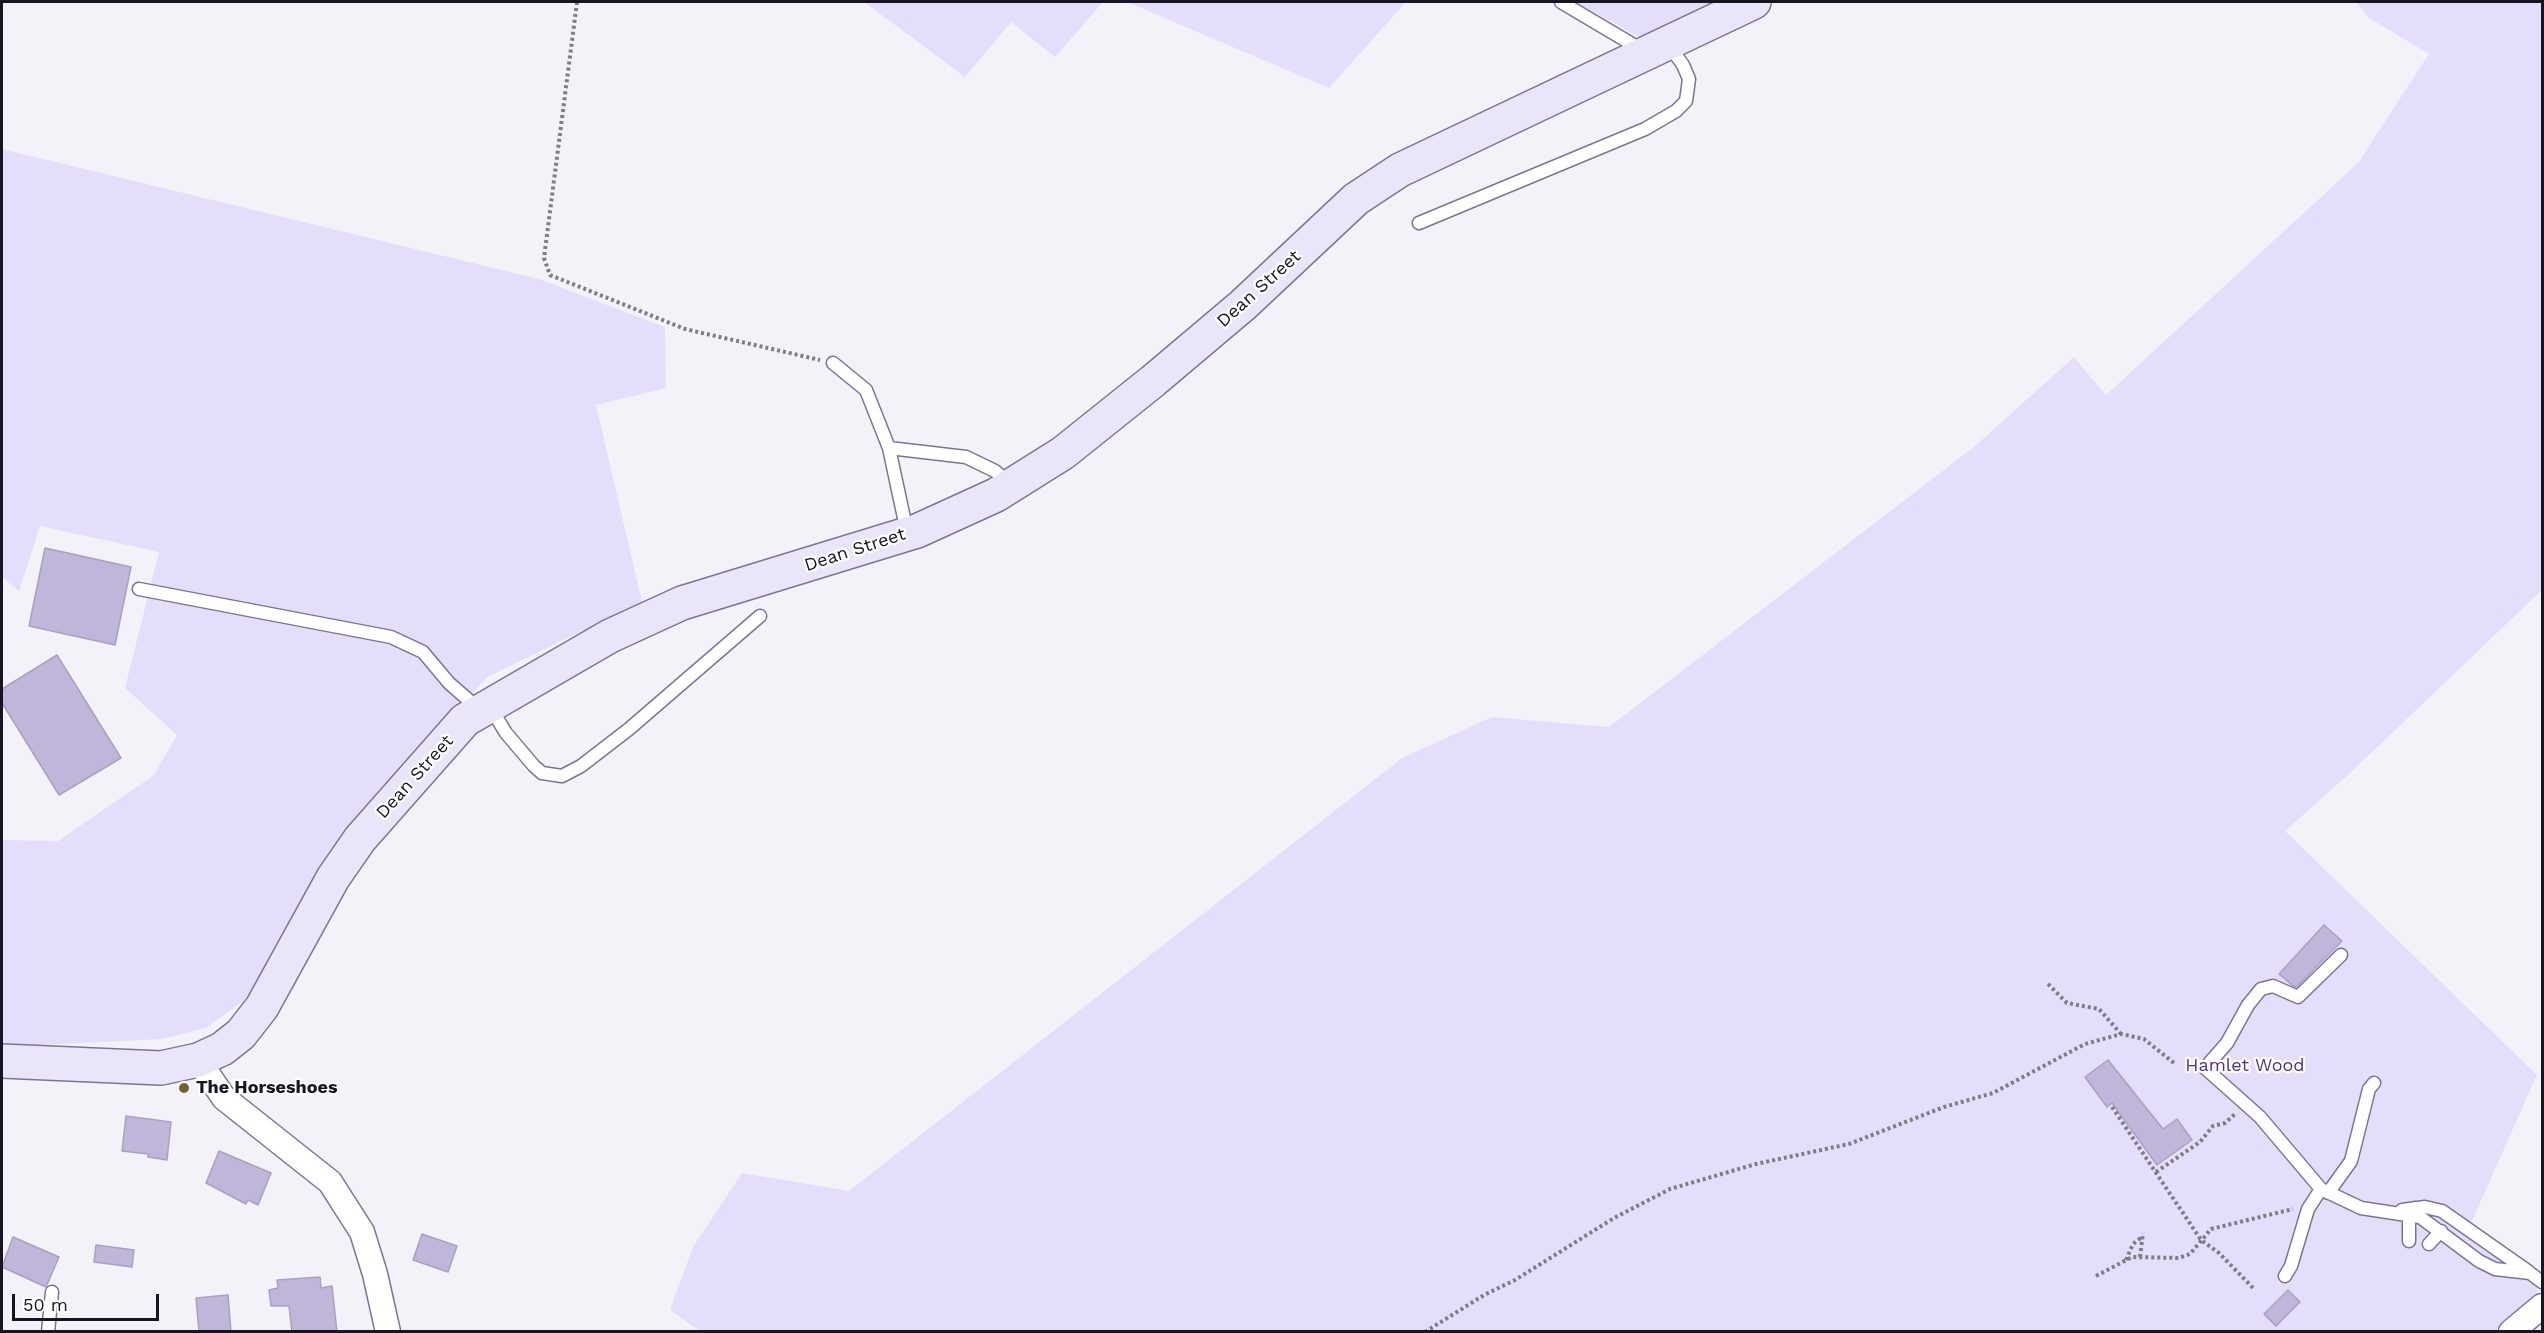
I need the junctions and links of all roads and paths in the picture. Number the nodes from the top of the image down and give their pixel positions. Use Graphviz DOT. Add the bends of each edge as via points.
graph roads {
  1 [pos="577,2"];
  2 [pos="1561,2"];
  3 [pos="1754,2"];
  4 [pos="1657,48"];
  5 [pos="1419,223"];
  6 [pos="833,363"];
  7 [pos="889,448"];
  8 [pos="1011,486"];
  9 [pos="908,533"];
  10 [pos="139,589"];
  11 [pos="760,616"];
  12 [pos="485,709"];
  13 [pos="2342,955"];
  14 [pos="2048,984"];
  15 [pos="2121,1034"];
  16 [pos="198,1060"];
  17 [pos="2,1061"];
  18 [pos="2174,1063"];
  19 [pos="2374,1083"];
  20 [pos="2244,1104"];
  21 [pos="2112,1107"];
  22 [pos="2156,1172"];
  23 [pos="2324,1191"];
  24 [pos="2309,1209"];
  25 [pos="2413,1211"];
  26 [pos="2441,1231"];
  27 [pos="2201,1240"];
  28 [pos="2409,1240"];
  29 [pos="2429,1244"];
  30 [pos="2140,1257"];
  31 [pos="2126,1260"];
  32 [pos="2516,1268"];
  33 [pos="2096,1276"];
  34 [pos="2285,1276"];
  35 [pos="2542,1282"];
  36 [pos="2254,1288"];
  37 [pos="52,1292"];
  38 [pos="2542,1306"];
  39 [pos="48,1332"];
  40 [pos="388,1332"];
  41 [pos="1425,1332"];
  42 [pos="2511,1332"];
  1 -- 6 [label="path" via="544,258 550,275 685,329"];
  2 -- 4 [label="lane"];
  3 -- 4 [label="street, Dean Street"];
  4 -- 5 [label="lane" via="1683,65 1689,79 1686,101 1677,111 1645,129"];
  4 -- 8 [label="street, Dean Street" via="1400,170 1356,199 1243,305 1153,381 1063,453"];
  6 -- 7 [label="lane" via="866,390"];
  7 -- 8 [label="lane" via="966,457 995,471"];
  7 -- 9 [label="lane"];
  8 -- 9 [label="street, Dean Street"];
  9 -- 12 [label="street, Dean Street" via="682,603 610,636"];
  10 -- 12 [label="lane" via="391,638 423,652 449,683"];
  11 -- 12 [label="lane" via="629,729 562,776 534,766"];
  12 -- 16 [label="street, Dean Street" via="465,720 360,839 333,878 280,978 241,1034 222,1049"];
  13 -- 20 [label="lane" via="2298,997 2272,986 2261,989 2227,1043 2205,1068"];
  14 -- 15 [label="path" via="2067,1003 2099,1009"];
  15 -- 18 [label="path" via="2144,1039"];
  15 -- 41 [label="path" via="2085,1044 1993,1094 1944,1107 1849,1144 1756,1164 1670,1190 1614,1218"];
  16 -- 17 [label="street, Dean Street" via="161,1068"];
  16 -- 40 [label="street" via="224,1098 330,1182 362,1232"];
  19 -- 23 [label="lane" via="2369,1089 2351,1161"];
  20 -- 22 [label="path" via="2230,1120 2213,1126 2200,1142"];
  20 -- 23 [label="lane"];
  21 -- 22 [label="path"];
  22 -- 27 [label="path"];
  23 -- 24 [label="lane"];
  23 -- 25 [label="lane" via="2361,1208"];
  24 -- 27 [label="path" via="2290,1209 2211,1229"];
  24 -- 34 [label="lane"];
  25 -- 26 [label="lane"];
  25 -- 28 [label="lane"];
  25 -- 32 [label="lane" via="2442,1211"];
  26 -- 29 [label="lane"];
  26 -- 32 [label="lane" via="2495,1269"];
  27 -- 30 [label="path" via="2190,1254 2179,1258"];
  27 -- 36 [label="path"];
  30 -- 31 [label="path"];
  30 -- 31 [label="path" via="2142,1235"];
  31 -- 33 [label="path"];
  32 -- 35 [label="lane"];
  37 -- 39 [label="lane"];
  38 -- 42 [label="street"];
}
